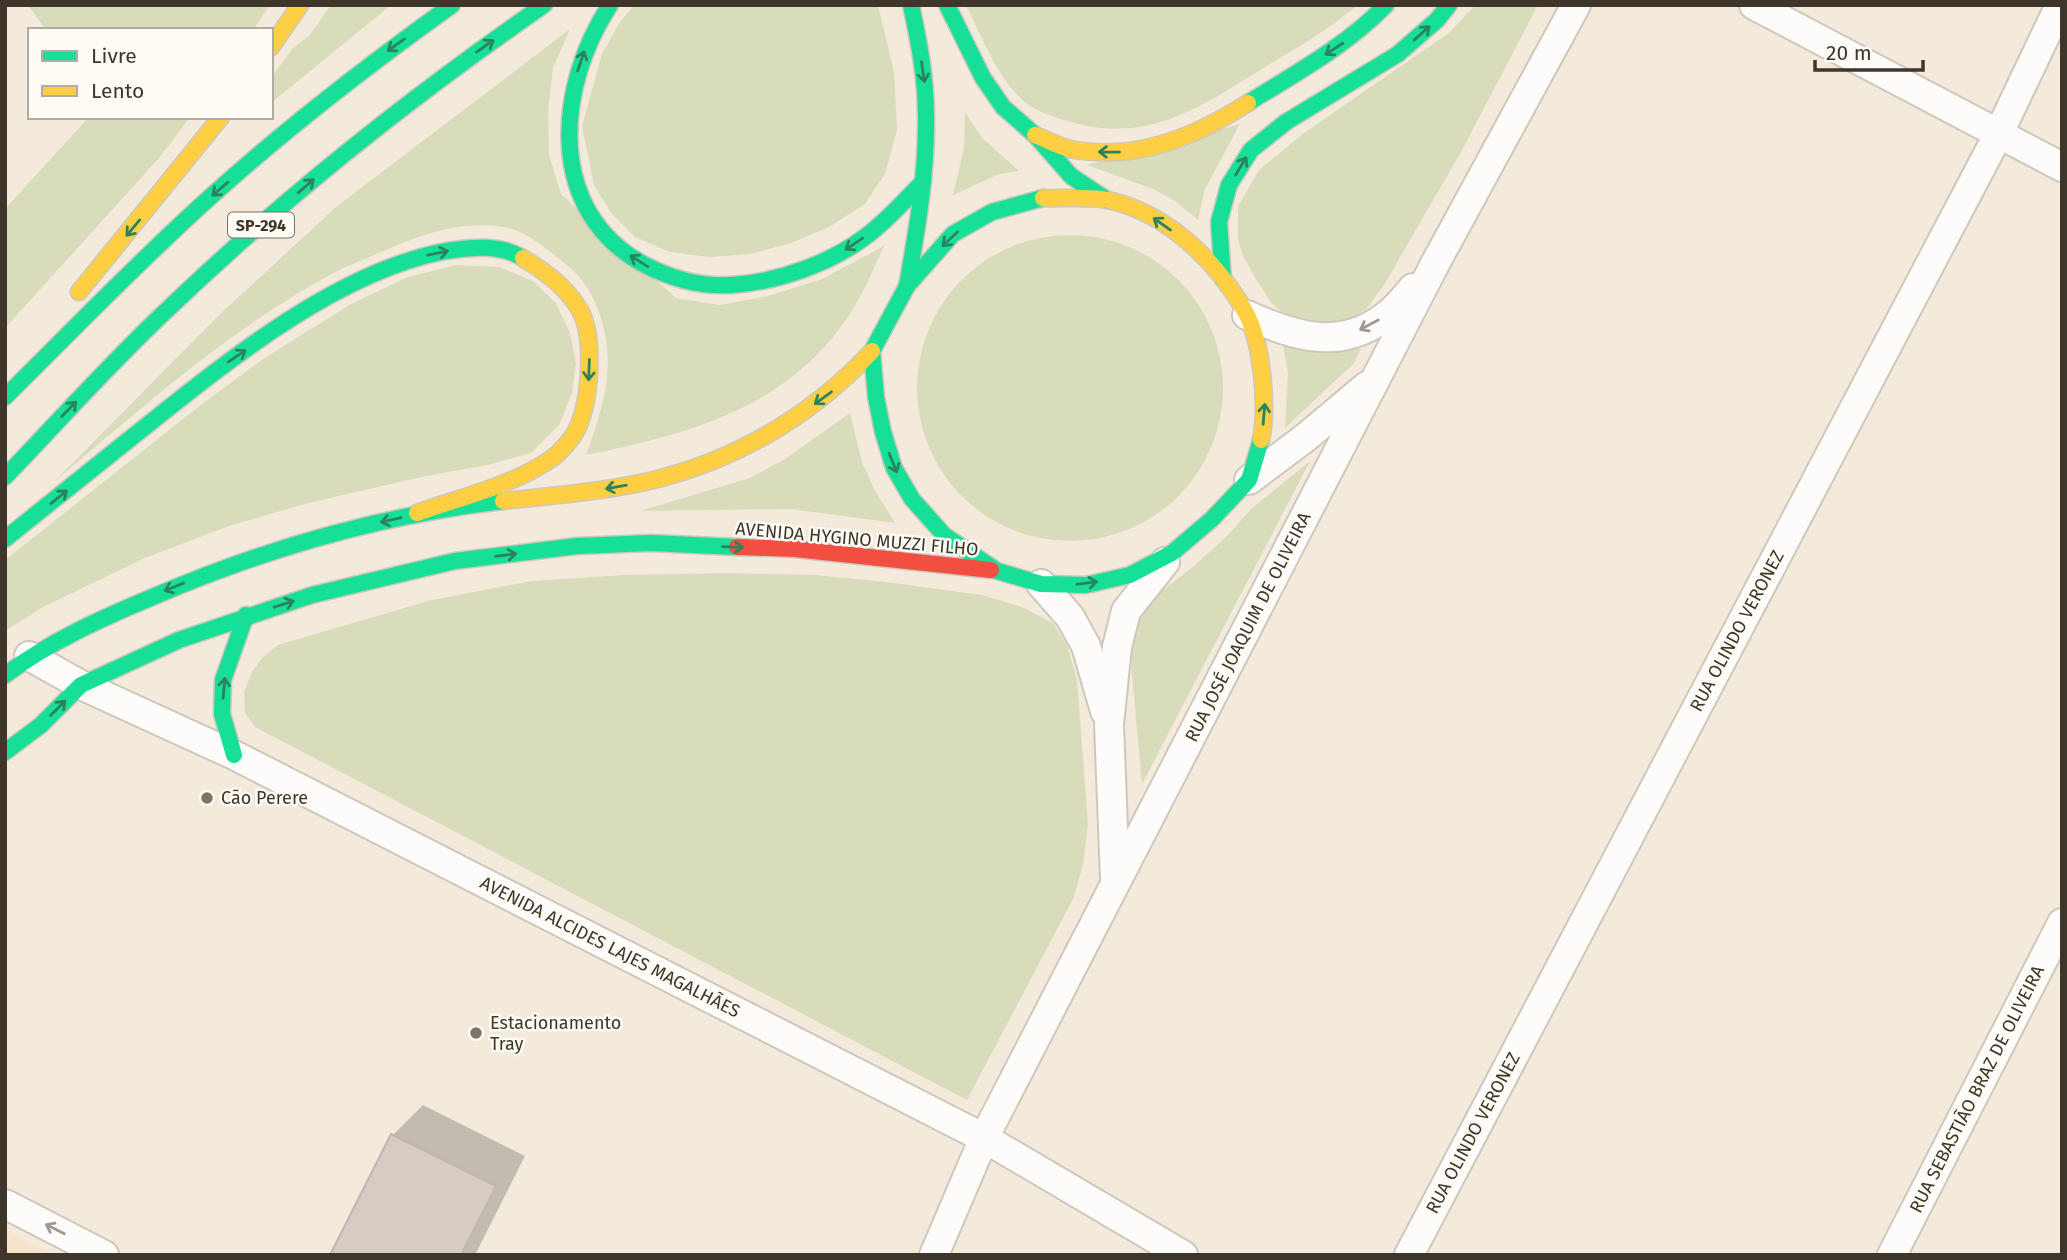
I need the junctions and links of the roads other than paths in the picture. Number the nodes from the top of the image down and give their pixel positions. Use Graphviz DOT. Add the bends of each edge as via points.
graph roads {
  1 [pos="300,5"];
  2 [pos="452,5"];
  3 [pos="544,5"];
  4 [pos="610,5"];
  5 [pos="911,5"];
  6 [pos="947,5"];
  7 [pos="1386,5"];
  8 [pos="1449,5"];
  9 [pos="1576,5"];
  10 [pos="1755,5"];
  11 [pos="2060,5"];
  12 [pos="273,44"];
  13 [pos="219,119"];
  14 [pos="1035,135"];
  15 [pos="1998,135"];
  16 [pos="2062,167"];
  17 [pos="923,182"];
  18 [pos="1107,200"];
  19 [pos="1436,262"];
  20 [pos="1223,279"];
  21 [pos="907,286"];
  22 [pos="67,307"];
  23 [pos="1247,316"];
  24 [pos="32,348"];
  25 [pos="872,351"];
  26 [pos="1377,379"];
  27 [pos="5,380"];
  28 [pos="5,397"];
  29 [pos="5,477"];
  30 [pos="1249,480"];
  31 [pos="417,513"];
  32 [pos="5,539"];
  33 [pos="1172,553"];
  34 [pos="996,571"];
  35 [pos="1041,584"];
  36 [pos="246,615"];
  37 [pos="29,656"];
  38 [pos="5,675"];
  39 [pos="81,685"];
  40 [pos="1109,724"];
  41 [pos="5,752"];
  42 [pos="234,755"];
  43 [pos="1115,883"];
  44 [pos="2062,923"];
  45 [pos="984,1138"];
  46 [pos="5,1204"];
  47 [pos="104,1255"];
  48 [pos="934,1255"];
  49 [pos="1183,1255"];
  50 [pos="1409,1255"];
  51 [pos="1892,1255"];
  1 -- 12 [label="main road"];
  2 -- 28 [label="main road, SP-294, one-way" via="296,123 216,192"];
  29 -- 3 [label="main road, SP-294, one-way" via="167,309 264,222 360,139"];
  17 -- 4 [label="main road, one-way" via="879,227 844,251 757,282 716,285 679,281 642,264 608,239 588,211 570,158 570,110 579,64"];
  5 -- 17 [label="main road, one-way" via="926,92"];
  6 -- 14 [label="main road" via="982,78 1003,107"];
  7 -- 14 [label="main road, one-way" via="1340,46 1184,138 1144,150 1114,152 1072,150"];
  20 -- 8 [label="main road, one-way" via="1219,222 1229,185 1251,150 1286,122 1398,54"];
  9 -- 19 [label="street, RUA JOSÉ JOAQUIM DE OLIVEIRA"];
  10 -- 15 [label="street"];
  11 -- 15 [label="street, RUA OLINDO VERONEZ"];
  13 -- 22 [label="main road, one-way"];
  14 -- 18 [label="main road" via="1071,176"];
  15 -- 16 [label="street"];
  15 -- 50 [label="street, RUA OLINDO VERONEZ"];
  17 -- 21 [label="main road"];
  20 -- 18 [label="main road, one-way" via="1193,245 1152,216"];
  18 -- 21 [label="main road, one-way" via="1043,198 992,212 953,234"];
  19 -- 23 [label="street, one-way" via="1391,312 1343,337 1315,338"];
  19 -- 26 [label="street, RUA JOSÉ JOAQUIM DE OLIVEIRA"];
  20 -- 23 [label="main road"];
  21 -- 25 [label="main road"];
  30 -- 23 [label="main road, one-way" via="1262,437 1265,402"];
  24 -- 27 [label="main road"];
  25 -- 31 [label="main road, one-way" via="832,392 789,423 736,451 683,471 619,487"];
  25 -- 34 [label="main road, one-way" via="880,421 894,468 912,499 944,536"];
  26 -- 30 [label="street"];
  26 -- 43 [label="street, RUA JOSÉ JOAQUIM DE OLIVEIRA"];
  30 -- 33 [label="main road"];
  32 -- 31 [label="main road, one-way" via="223,365 351,285 422,256 475,246 513,252 554,277 580,309 590,347 588,390 578,429 553,458 522,476"];
  31 -- 37 [label="main road, one-way" via="254,557 172,588"];
  35 -- 33 [label="main road, one-way" via="1086,585 1130,575"];
  33 -- 40 [label="street" via="1126,611 1117,647"];
  34 -- 35 [label="main road"];
  36 -- 34 [label="main road, AVENIDA HYGINO MUZZI FILHO, one-way" via="455,561 577,546 795,549"];
  35 -- 40 [label="street" via="1070,617 1086,646"];
  36 -- 39 [label="main road, AVENIDA HYGINO MUZZI FILHO"];
  42 -- 36 [label="main road, one-way" via="222,714 223,680"];
  37 -- 38 [label="main road"];
  37 -- 39 [label="street, AVENIDA ALCIDES LAJES MAGALHÃES"];
  41 -- 39 [label="main road, AVENIDA HYGINO MUZZI FILHO, one-way" via="41,725"];
  39 -- 42 [label="street, AVENIDA ALCIDES LAJES MAGALHÃES"];
  40 -- 43 [label="street"];
  42 -- 45 [label="street, AVENIDA ALCIDES LAJES MAGALHÃES"];
  43 -- 45 [label="street, RUA JOSÉ JOAQUIM DE OLIVEIRA"];
  44 -- 51 [label="street, RUA SEBASTIÃO BRAZ DE OLIVEIRA"];
  45 -- 48 [label="street, RUA JOSÉ JOAQUIM DE OLIVEIRA"];
  45 -- 49 [label="street, AVENIDA ALCIDES LAJES MAGALHÃES"];
  47 -- 46 [label="street, one-way"];
}
